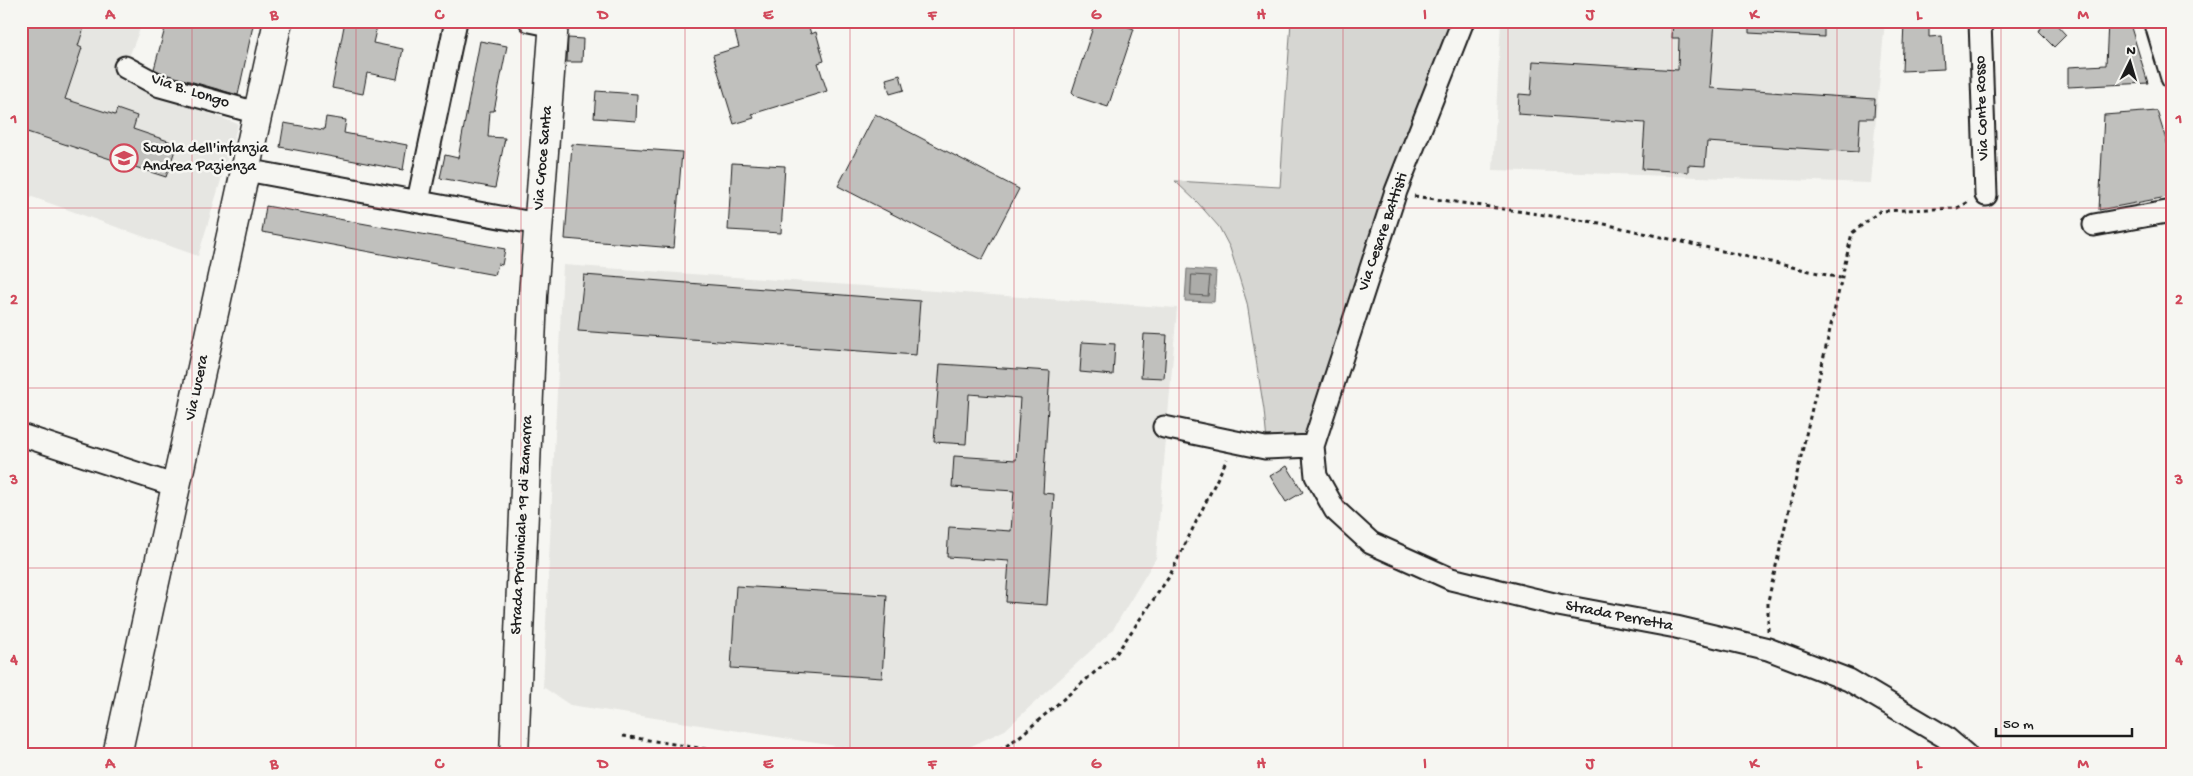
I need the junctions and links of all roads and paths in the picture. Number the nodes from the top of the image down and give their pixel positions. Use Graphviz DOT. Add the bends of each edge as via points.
graph roads {
  1 [pos="278,21"];
  2 [pos="456,21"];
  3 [pos="1463,21"];
  4 [pos="1980,21"];
  5 [pos="2155,21"];
  6 [pos="546,23"];
  7 [pos="125,67"];
  8 [pos="2172,78"];
  9 [pos="257,112"];
  10 [pos="246,170"];
  11 [pos="1396,191"];
  12 [pos="1986,195"];
  13 [pos="418,200"];
  14 [pos="2172,211"];
  15 [pos="538,224"];
  16 [pos="2094,224"];
  17 [pos="1840,278"];
  18 [pos="533,296"];
  19 [pos="1164,427"];
  20 [pos="21,435"];
  21 [pos="1234,443"];
  22 [pos="1313,446"];
  23 [pos="176,486"];
  24 [pos="1768,649"];
  25 [pos="623,736"];
  26 [pos="117,755"];
  27 [pos="514,755"];
  28 [pos="743,755"];
  29 [pos="993,755"];
  30 [pos="1966,755"];
  1 -- 9 [label="street, Via Lucera"];
  2 -- 13 [label="street"];
  3 -- 11 [label="street, Via Cesare Battisti"];
  4 -- 12 [label="street, Via Conte Rosso"];
  5 -- 8 [label="street"];
  6 -- 15 [label="street, Via Croce Santa"];
  7 -- 9 [label="street, Via B. Longo" via="160,86"];
  9 -- 10 [label="street, Via Lucera"];
  10 -- 13 [label="street"];
  10 -- 23 [label="street, Via Lucera"];
  11 -- 17 [label="path" via="1417,197 1600,223"];
  11 -- 22 [label="street, Via Cesare Battisti"];
  12 -- 17 [label="path" via="1957,208 1880,211 1852,232"];
  13 -- 15 [label="street"];
  14 -- 16 [label="street"];
  15 -- 18 [label="street, Via Croce Santa"];
  17 -- 24 [label="path" via="1768,601"];
  18 -- 27 [label="street, Strada Provinciale 19 di Zamarra"];
  19 -- 21 [label="street"];
  20 -- 23 [label="street"];
  21 -- 22 [label="street" via="1265,448"];
  21 -- 29 [label="path" via="1169,577 1116,654 1019,738"];
  22 -- 24 [label="street, Strada Perretta" via="1316,476 1335,510 1371,544 1442,575 1558,606 1676,627"];
  23 -- 26 [label="street, Via Lucera"];
  24 -- 30 [label="street, Strada Perretta" via="1849,680 1945,737"];
  25 -- 28 [label="path"];
}
